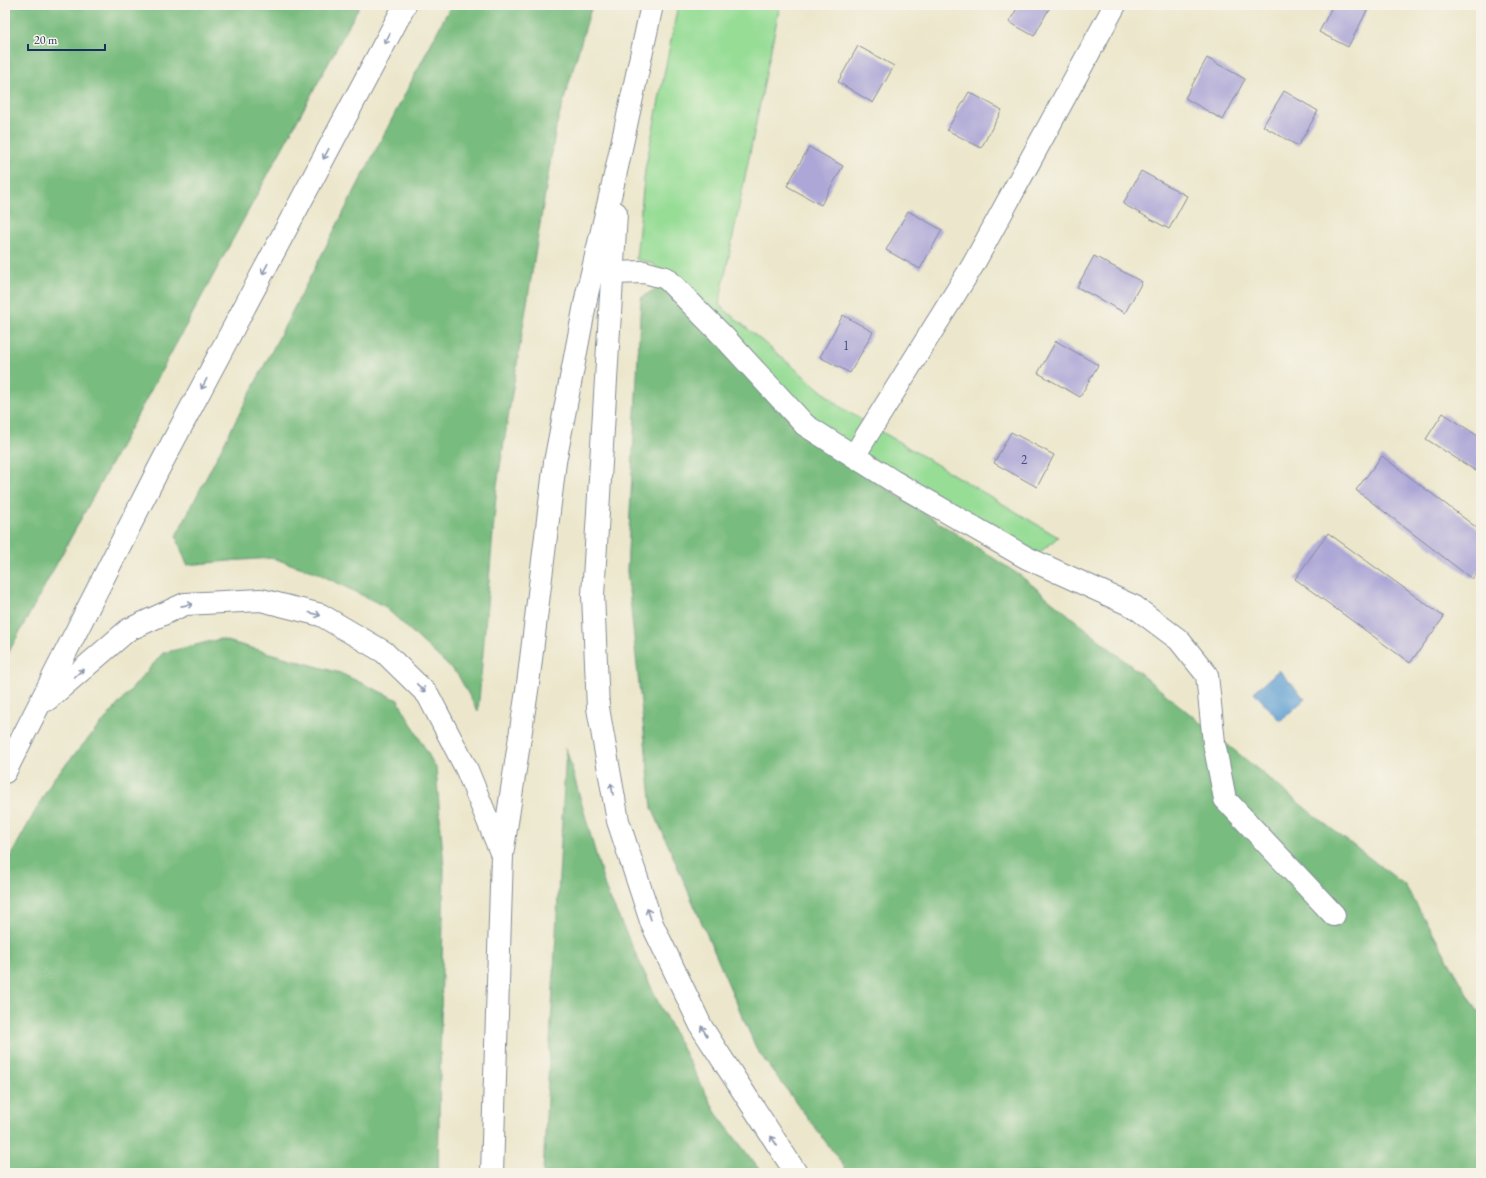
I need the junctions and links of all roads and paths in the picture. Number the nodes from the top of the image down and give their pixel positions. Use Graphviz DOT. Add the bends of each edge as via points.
graph roads {
  1 [pos="405,5"];
  2 [pos="652,5"];
  3 [pos="1116,5"];
  4 [pos="617,167"];
  5 [pos="613,273"];
  6 [pos="854,456"];
  7 [pos="39,708"];
  8 [pos="5,772"];
  9 [pos="502,855"];
  10 [pos="1334,915"];
  11 [pos="492,1173"];
  12 [pos="796,1173"];
  1 -- 7 [label="main road, one-way" via="159,468"];
  2 -- 4 [label="main road"];
  3 -- 6 [label="main road" via="973,265"];
  4 -- 5 [label="main road"];
  4 -- 9 [label="main road" via="587,294 555,462 528,684"];
  5 -- 6 [label="main road" via="644,272 666,278 805,425"];
  12 -- 5 [label="main road, one-way" via="702,1028 652,924 618,821 598,708 593,595"];
  6 -- 10 [label="main road" via="1028,558 1135,607 1179,640 1207,675 1214,742 1225,799"];
  7 -- 8 [label="main road"];
  7 -- 9 [label="main road, one-way" via="128,630 185,604 261,600 322,615 384,652 428,695 467,770"];
  9 -- 11 [label="main road"];
}
